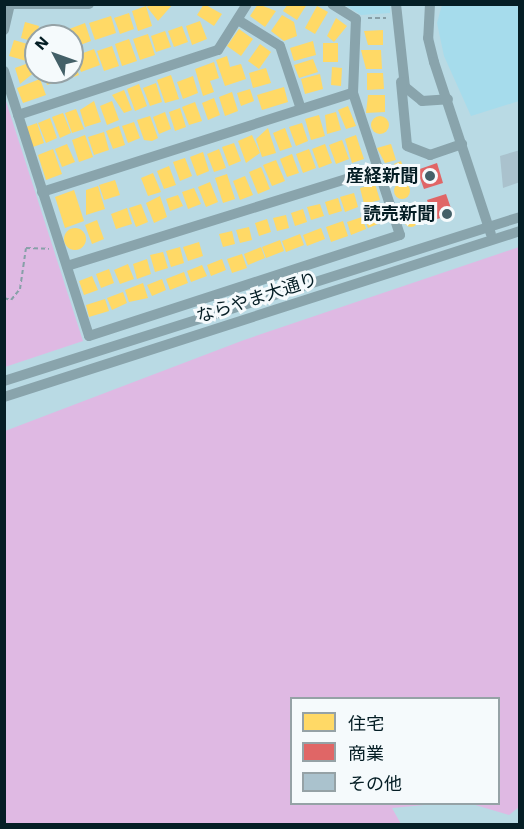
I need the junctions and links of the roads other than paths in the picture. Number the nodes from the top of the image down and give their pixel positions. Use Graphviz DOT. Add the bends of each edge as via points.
graph roads {
  1 [pos="12,4"];
  2 [pos="89,4"];
  3 [pos="247,4"];
  4 [pos="332,4"];
  5 [pos="396,4"];
  6 [pos="430,4"];
  7 [pos="238,20"];
  8 [pos="4,30"];
  9 [pos="4,71"];
  10 [pos="402,78"];
  11 [pos="353,93"];
  12 [pos="448,99"];
  13 [pos="301,109"];
  14 [pos="18,115"];
  15 [pos="462,144"];
  16 [pos="378,169"];
  17 [pos="42,192"];
  18 [pos="519,217"];
  19 [pos="489,227"];
  20 [pos="519,231"];
  21 [pos="493,240"];
  22 [pos="67,266"];
  23 [pos="4,381"];
  24 [pos="4,397"];
  1 -- 2 [label="street"];
  1 -- 8 [label="street"];
  3 -- 7 [label="street"];
  4 -- 11 [label="street" via="356,19"];
  5 -- 10 [label="street"];
  6 -- 12 [label="street" via="428,38"];
  7 -- 13 [label="street" via="280,46"];
  7 -- 14 [label="street" via="218,50"];
  9 -- 14 [label="street"];
  10 -- 12 [label="street" via="418,100"];
  10 -- 15 [label="street" via="407,146 430,155"];
  11 -- 13 [label="street"];
  11 -- 16 [label="street"];
  12 -- 15 [label="street"];
  13 -- 17 [label="street"];
  14 -- 17 [label="street"];
  15 -- 19 [label="street"];
  16 -- 22 [label="street"];
  16 -- 22 [label="street" via="400,235 89,336"];
  17 -- 22 [label="street"];
  18 -- 19 [label="street, ならやま大通り"];
  19 -- 21 [label="street"];
  19 -- 23 [label="street, ならやま大通り"];
  20 -- 21 [label="street, ならやま大通り"];
  21 -- 24 [label="street, ならやま大通り"];
}
